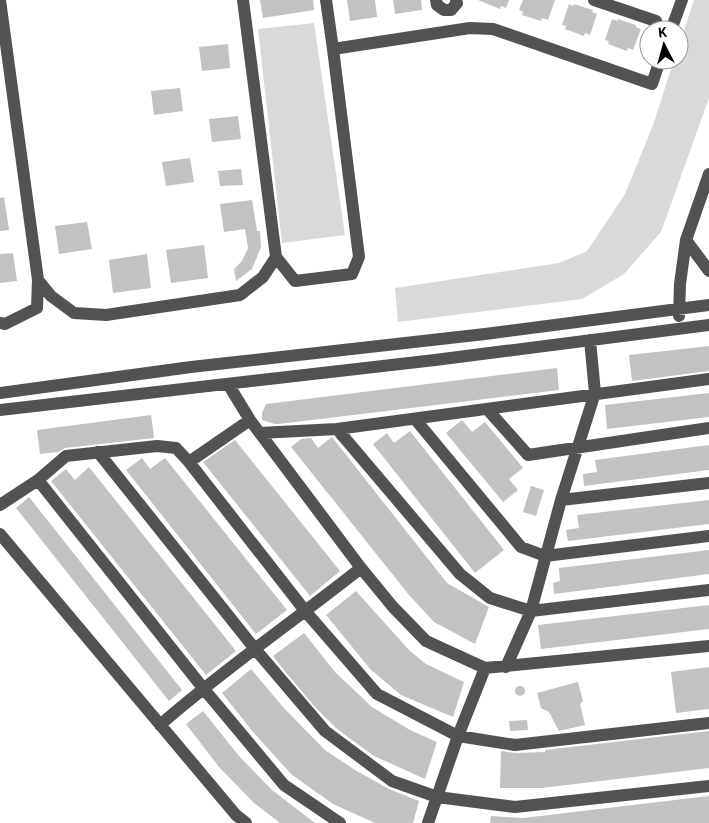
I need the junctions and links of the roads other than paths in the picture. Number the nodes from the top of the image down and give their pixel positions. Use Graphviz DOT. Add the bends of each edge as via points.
graph roads {
  1 [pos="0,0"];
  2 [pos="243,0"];
  3 [pos="326,0"];
  4 [pos="436,0"];
  5 [pos="456,0"];
  6 [pos="594,0"];
  7 [pos="682,0"];
  8 [pos="653,20"];
  9 [pos="675,20"];
  10 [pos="333,49"];
  11 [pos="657,70"];
  12 [pos="709,174"];
  13 [pos="686,240"];
  14 [pos="276,257"];
  15 [pos="709,270"];
  16 [pos="38,280"];
  17 [pos="709,305"];
  18 [pos="679,309"];
  19 [pos="0,323"];
  20 [pos="709,325"];
  21 [pos="678,328"];
  22 [pos="590,340"];
  23 [pos="709,379"];
  24 [pos="228,384"];
  25 [pos="0,388"];
  26 [pos="35,389"];
  27 [pos="0,393"];
  28 [pos="595,393"];
  29 [pos="0,410"];
  30 [pos="488,410"];
  31 [pos="414,419"];
  32 [pos="250,420"];
  33 [pos="709,428"];
  34 [pos="337,429"];
  35 [pos="260,433"];
  36 [pos="578,448"];
  37 [pos="98,452"];
  38 [pos="189,462"];
  39 [pos="38,480"];
  40 [pos="709,483"];
  41 [pos="561,500"];
  42 [pos="0,505"];
  43 [pos="0,534"];
  44 [pos="709,536"];
  45 [pos="545,556"];
  46 [pos="361,568"];
  47 [pos="709,590"];
  48 [pos="530,611"];
  49 [pos="306,612"];
  50 [pos="709,646"];
  51 [pos="255,649"];
  52 [pos="506,667"];
  53 [pos="485,668"];
  54 [pos="203,688"];
  55 [pos="709,722"];
  56 [pos="160,725"];
  57 [pos="458,736"];
  58 [pos="709,786"];
  59 [pos="437,797"];
  60 [pos="246,823"];
  61 [pos="340,823"];
  62 [pos="428,823"];
  1 -- 16 [label="street"];
  2 -- 14 [label="street"];
  3 -- 10 [label="street"];
  4 -- 5 [label="street" via="444,10 451,10"];
  6 -- 8 [label="street"];
  7 -- 9 [label="street"];
  10 -- 11 [label="street" via="470,28 493,29 652,84"];
  10 -- 14 [label="street" via="359,257 352,274 295,281"];
  12 -- 13 [label="street"];
  13 -- 15 [label="street"];
  13 -- 18 [label="street"];
  14 -- 16 [label="street" via="263,277 240,295 106,315 74,313 51,296"];
  16 -- 19 [label="street" via="37,308 5,324"];
  17 -- 18 [label="street"];
  18 -- 21 [label="street"];
  18 -- 26 [label="street"];
  20 -- 21 [label="street"];
  21 -- 22 [label="street"];
  22 -- 24 [label="street"];
  22 -- 28 [label="street"];
  23 -- 28 [label="street"];
  24 -- 29 [label="street"];
  24 -- 32 [label="street"];
  25 -- 26 [label="street"];
  26 -- 27 [label="street"];
  28 -- 30 [label="street"];
  28 -- 36 [label="street"];
  30 -- 31 [label="street"];
  30 -- 36 [label="street" via="528,455"];
  31 -- 34 [label="street"];
  31 -- 45 [label="street" via="521,547"];
  32 -- 35 [label="street"];
  32 -- 38 [label="street"];
  33 -- 36 [label="street"];
  34 -- 35 [label="street"];
  34 -- 48 [label="street" via="460,574 490,598"];
  35 -- 46 [label="street"];
  36 -- 41 [label="street"];
  37 -- 38 [label="street" via="158,446 176,448"];
  37 -- 39 [label="street" via="66,456"];
  37 -- 51 [label="street"];
  38 -- 49 [label="street"];
  39 -- 42 [label="street"];
  39 -- 54 [label="street"];
  40 -- 41 [label="street"];
  41 -- 45 [label="street"];
  43 -- 56 [label="street"];
  44 -- 45 [label="street"];
  45 -- 48 [label="street"];
  46 -- 49 [label="street"];
  46 -- 53 [label="street" via="426,640"];
  47 -- 48 [label="street"];
  48 -- 52 [label="street"];
  49 -- 51 [label="street"];
  49 -- 57 [label="street" via="377,694"];
  50 -- 52 [label="street"];
  51 -- 54 [label="street"];
  51 -- 59 [label="street" via="325,731 392,781"];
  52 -- 53 [label="street"];
  53 -- 57 [label="street"];
  54 -- 56 [label="street"];
  54 -- 61 [label="street" via="284,785"];
  55 -- 57 [label="street" via="515,745"];
  56 -- 60 [label="street"];
  57 -- 59 [label="street"];
  58 -- 59 [label="street" via="516,807"];
  59 -- 62 [label="street"];
}
